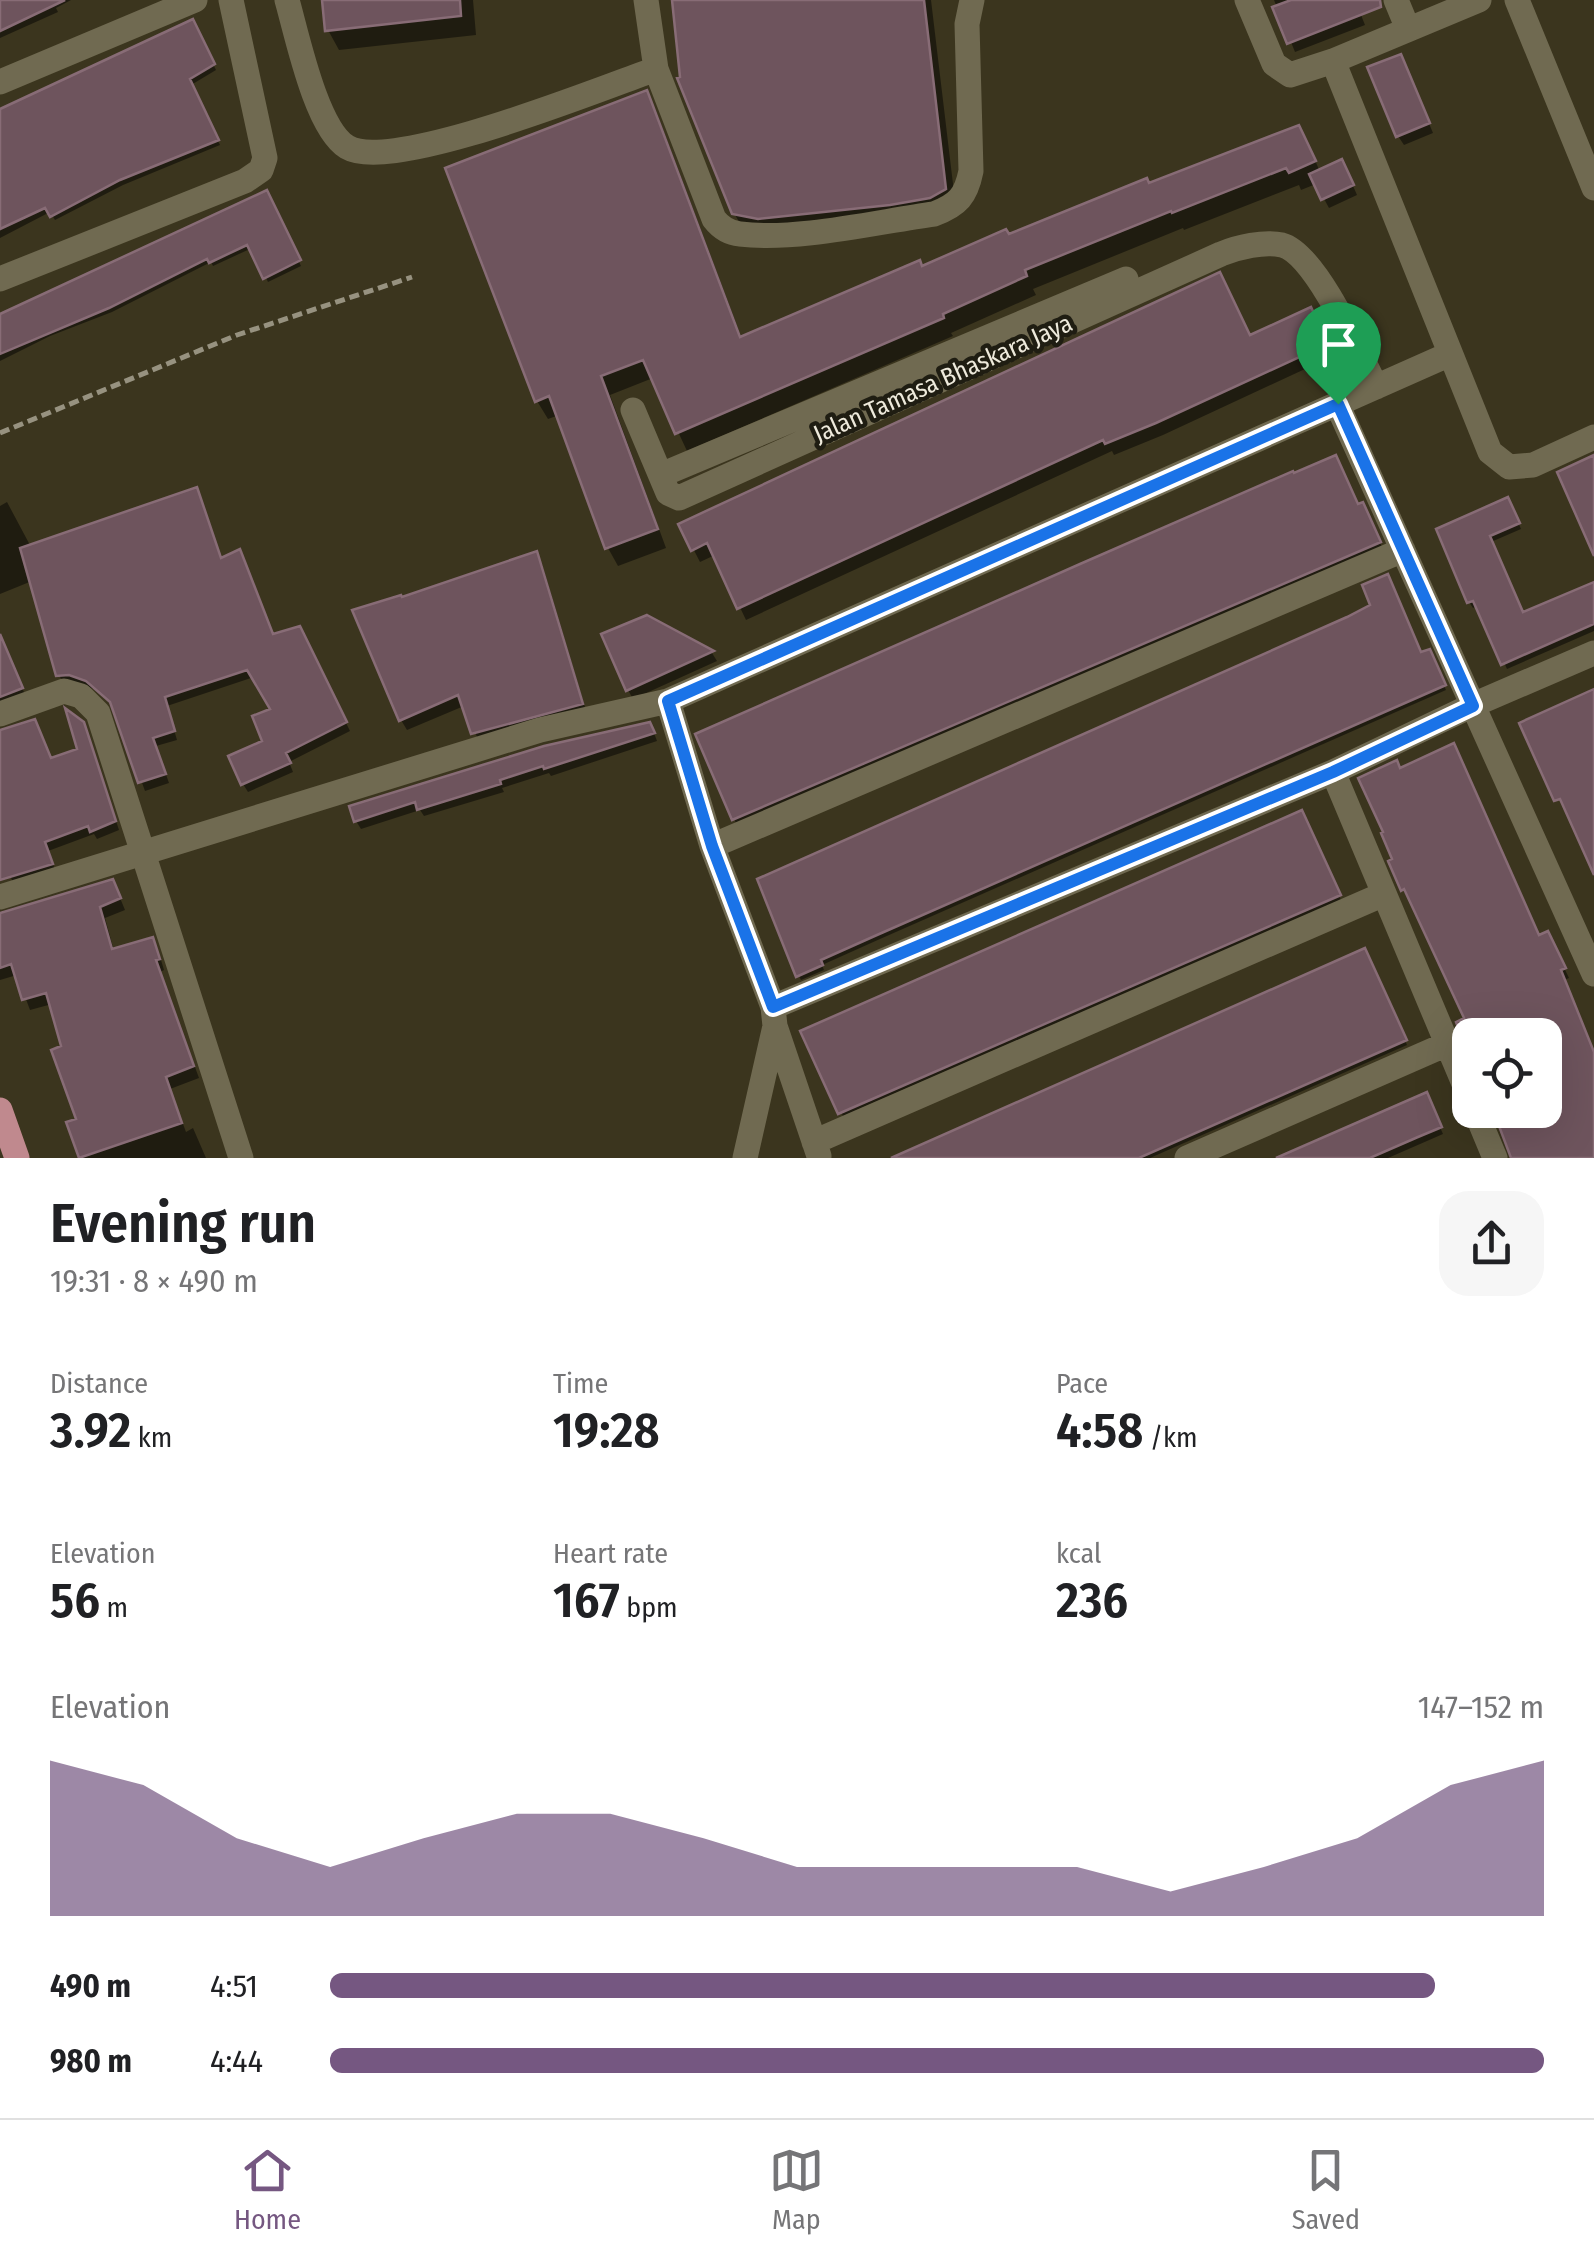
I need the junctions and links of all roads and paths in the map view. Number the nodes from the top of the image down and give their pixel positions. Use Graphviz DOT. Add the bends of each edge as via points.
graph roads {
  1 [pos="195,0"];
  2 [pos="230,0"];
  3 [pos="287,0"];
  4 [pos="646,0"];
  5 [pos="972,0"];
  6 [pos="1246,0"];
  7 [pos="1396,0"];
  8 [pos="1479,0"];
  9 [pos="1517,0"];
  10 [pos="1408,29"];
  11 [pos="1333,61"];
  12 [pos="656,69"];
  13 [pos="0,82"];
  14 [pos="1594,188"];
  15 [pos="412,277"];
  16 [pos="0,279"];
  17 [pos="1450,354"];
  18 [pos="1376,387"];
  19 [pos="1338,404"];
  20 [pos="634,410"];
  21 [pos="0,433"];
  22 [pos="1594,437"];
  23 [pos="1403,550"];
  24 [pos="1594,653"];
  25 [pos="668,701"];
  26 [pos="1473,706"];
  27 [pos="0,714"];
  28 [pos="1333,772"];
  29 [pos="712,846"];
  30 [pos="142,855"];
  31 [pos="1384,894"];
  32 [pos="0,896"];
  33 [pos="1594,974"];
  34 [pos="774,1016"];
  35 [pos="1447,1044"];
  36 [pos="1452,1056"];
  37 [pos="0,1110"];
  38 [pos="1482,1128"];
  39 [pos="817,1150"];
  40 [pos="17,1158"];
  41 [pos="241,1158"];
  42 [pos="745,1158"];
  43 [pos="1187,1158"];
  44 [pos="1495,1158"];
  1 -- 13 [label="street"];
  2 -- 16 [label="street" via="266,158 260,170"];
  3 -- 12 [label="street" via="330,131 364,153 429,146"];
  4 -- 12 [label="street"];
  5 -- 12 [label="street" via="971,170 966,193 934,214 782,235 726,230 714,219"];
  6 -- 11 [label="street" via="1280,72 1290,76"];
  7 -- 10 [label="street"];
  8 -- 10 [label="street"];
  9 -- 14 [label="street"];
  10 -- 11 [label="street"];
  11 -- 17 [label="street"];
  15 -- 21 [label="path" via="237,335"];
  17 -- 18 [label="street"];
  17 -- 22 [label="street" via="1490,452 1509,467 1533,465"];
  18 -- 19 [label="street"];
  18 -- 20 [label="street, Jalan Tamasa Bhaskara Jaya" via="1313,270 1286,246 1236,248 680,498 668,493"];
  19 -- 23 [label="street"];
  19 -- 25 [label="street"];
  23 -- 26 [label="street"];
  23 -- 29 [label="street"];
  24 -- 26 [label="street"];
  25 -- 29 [label="street"];
  25 -- 30 [label="street" via="540,730"];
  26 -- 28 [label="street"];
  26 -- 33 [label="street"];
  27 -- 30 [label="street" via="64,691 82,696 98,713 112,747"];
  28 -- 31 [label="street"];
  28 -- 34 [label="street"];
  29 -- 34 [label="street"];
  30 -- 32 [label="street"];
  30 -- 41 [label="street"];
  31 -- 35 [label="street"];
  31 -- 39 [label="street"];
  34 -- 39 [label="street"];
  34 -- 42 [label="street"];
  35 -- 36 [label="street"];
  35 -- 43 [label="street"];
  37 -- 40 [label="main road"];
  38 -- 44 [label="street"];
}
